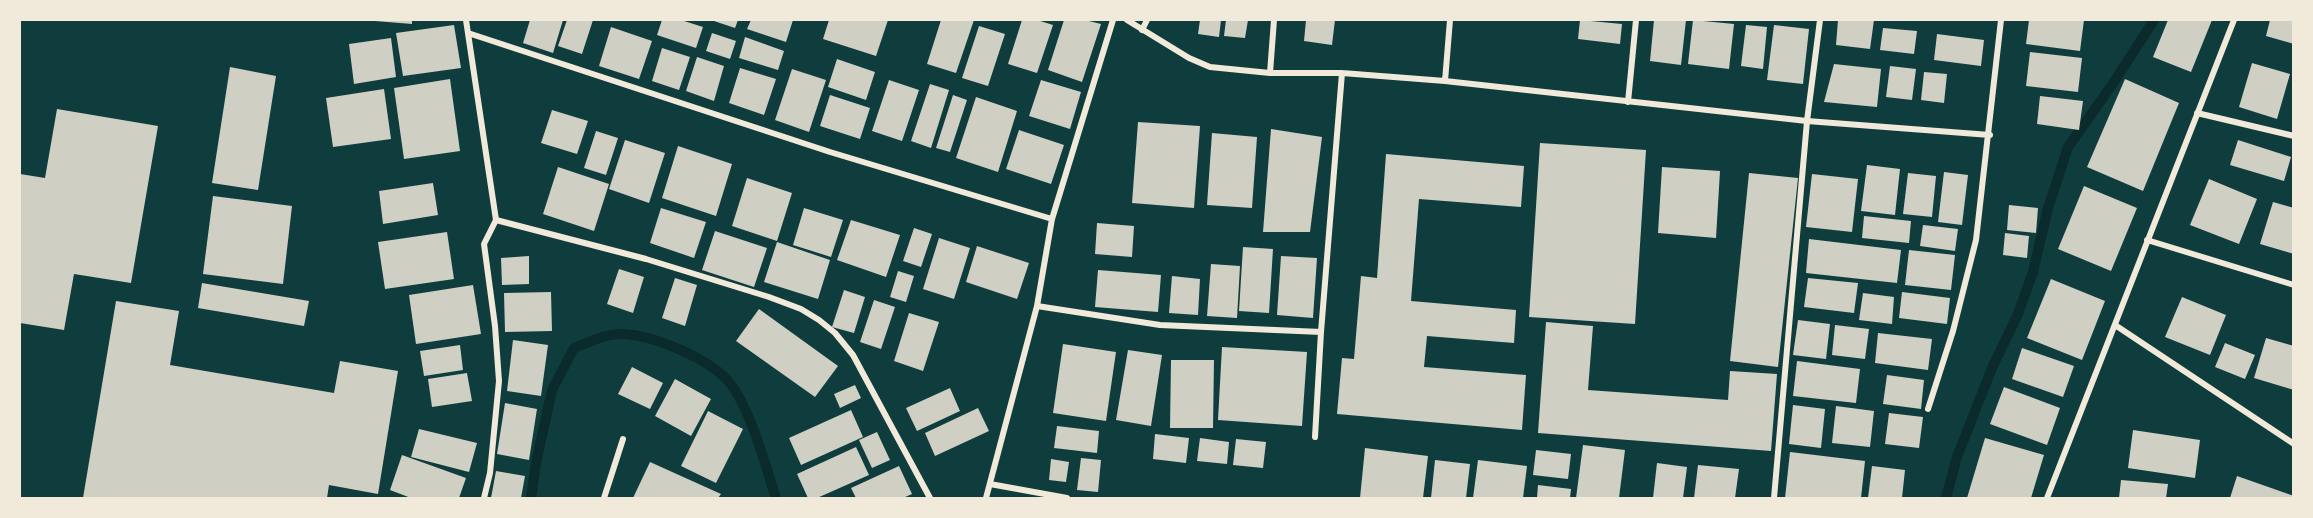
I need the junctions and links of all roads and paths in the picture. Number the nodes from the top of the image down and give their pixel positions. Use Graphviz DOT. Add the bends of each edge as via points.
graph roads {
  1 [pos="466,20"];
  2 [pos="1113,20"];
  3 [pos="1127,20"];
  4 [pos="1147,20"];
  5 [pos="1274,20"];
  6 [pos="1450,20"];
  7 [pos="1636,20"];
  8 [pos="1820,20"];
  9 [pos="2001,20"];
  10 [pos="2234,20"];
  11 [pos="1142,30"];
  12 [pos="468,33"];
  13 [pos="1270,73"];
  14 [pos="1342,73"];
  15 [pos="1444,81"];
  16 [pos="1628,102"];
  17 [pos="2198,113"];
  18 [pos="1807,121"];
  19 [pos="1990,135"];
  20 [pos="2294,136"];
  21 [pos="1052,219"];
  22 [pos="496,220"];
  23 [pos="2147,240"];
  24 [pos="2294,285"];
  25 [pos="1037,306"];
  26 [pos="2115,326"];
  27 [pos="1321,332"];
  28 [pos="1928,409"];
  29 [pos="1315,437"];
  30 [pos="623,439"];
  31 [pos="2294,444"];
  32 [pos="990,484"];
  33 [pos="484,498"];
  34 [pos="604,498"];
  35 [pos="930,498"];
  36 [pos="986,498"];
  37 [pos="1066,498"];
  38 [pos="1774,498"];
  39 [pos="2047,498"];
  1 -- 12 [label="street"];
  2 -- 21 [label="street"];
  3 -- 11 [label="street"];
  4 -- 11 [label="street"];
  5 -- 13 [label="street"];
  6 -- 15 [label="street"];
  7 -- 16 [label="street"];
  8 -- 18 [label="street"];
  9 -- 19 [label="street"];
  10 -- 17 [label="street"];
  11 -- 13 [label="street" via="1210,67"];
  12 -- 21 [label="street" via="830,152"];
  12 -- 22 [label="street"];
  13 -- 14 [label="street"];
  14 -- 15 [label="street"];
  14 -- 27 [label="street"];
  15 -- 16 [label="street"];
  16 -- 18 [label="street"];
  17 -- 20 [label="street"];
  17 -- 23 [label="street"];
  18 -- 19 [label="street"];
  18 -- 38 [label="street"];
  19 -- 28 [label="street" via="1976,240"];
  21 -- 25 [label="street"];
  22 -- 33 [label="street" via="484,244 498,381"];
  22 -- 35 [label="street" via="646,259 769,297 819,320 853,355"];
  23 -- 24 [label="street"];
  23 -- 26 [label="street"];
  25 -- 27 [label="street" via="1160,324"];
  25 -- 32 [label="street"];
  26 -- 31 [label="street"];
  26 -- 39 [label="street"];
  27 -- 29 [label="street"];
  30 -- 34 [label="street"];
  32 -- 36 [label="street"];
  32 -- 37 [label="street"];
}
